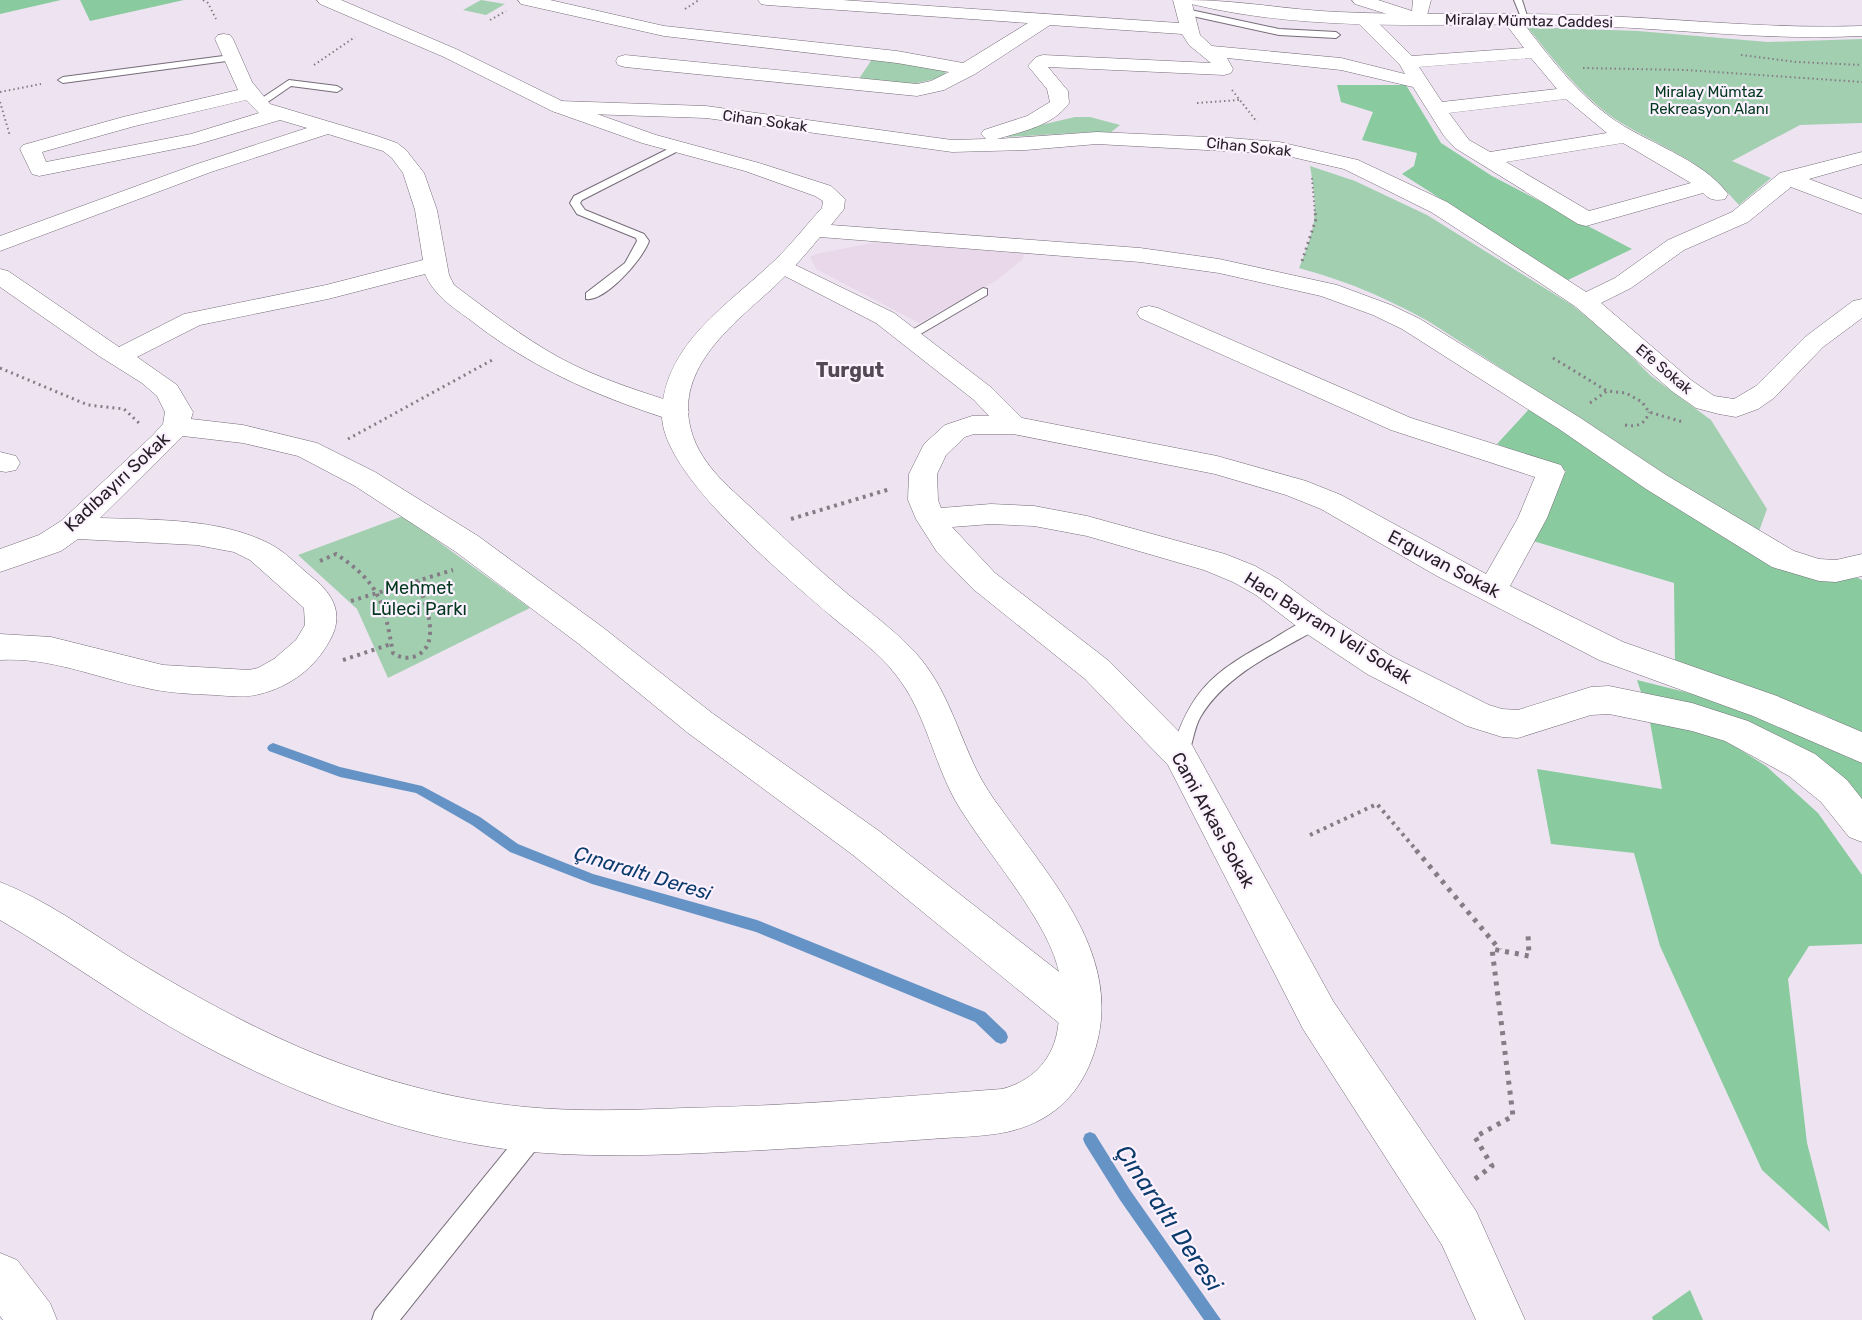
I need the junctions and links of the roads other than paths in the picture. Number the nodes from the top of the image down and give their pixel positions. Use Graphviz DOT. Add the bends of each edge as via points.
graph roads {
  1 [pos="326,0"];
  2 [pos="527,0"];
  3 [pos="767,0"];
  4 [pos="1422,0"];
  5 [pos="1518,0"];
  6 [pos="946,6"];
  7 [pos="1362,9"];
  8 [pos="1188,10"];
  9 [pos="1419,19"];
  10 [pos="1518,19"];
  11 [pos="1045,20"];
  12 [pos="1862,31"];
  13 [pos="1336,35"];
  14 [pos="224,39"];
  15 [pos="1208,51"];
  16 [pos="1537,52"];
  17 [pos="231,58"];
  18 [pos="625,61"];
  19 [pos="1407,62"];
  20 [pos="968,70"];
  21 [pos="63,80"];
  22 [pos="1420,83"];
  23 [pos="337,89"];
  24 [pos="1570,93"];
  25 [pos="254,98"];
  26 [pos="559,106"];
  27 [pos="1436,109"];
  28 [pos="281,113"];
  29 [pos="329,127"];
  30 [pos="1626,136"];
  31 [pos="952,146"];
  32 [pos="678,147"];
  33 [pos="1862,158"];
  34 [pos="1484,159"];
  35 [pos="1788,178"];
  36 [pos="1707,185"];
  37 [pos="1862,207"];
  38 [pos="1740,217"];
  39 [pos="813,230"];
  40 [pos="0,244"];
  41 [pos="434,264"];
  42 [pos="783,266"];
  43 [pos="0,276"];
  44 [pos="983,292"];
  45 [pos="590,296"];
  46 [pos="1585,303"];
  47 [pos="1862,306"];
  48 [pos="1149,313"];
  49 [pos="908,336"];
  50 [pos="118,357"];
  51 [pos="675,412"];
  52 [pos="1013,425"];
  53 [pos="176,426"];
  54 [pos="931,519"];
  55 [pos="72,528"];
  56 [pos="0,561"];
  57 [pos="1860,568"];
  58 [pos="1492,589"];
  59 [pos="1315,623"];
  60 [pos="0,647"];
  61 [pos="1611,651"];
  62 [pos="1609,700"];
  63 [pos="1862,748"];
  64 [pos="1180,755"];
  65 [pos="1862,826"];
  66 [pos="0,900"];
  67 [pos="1080,1014"];
  68 [pos="538,1129"];
  69 [pos="0,1278"];
  70 [pos="33,1320"];
  71 [pos="384,1320"];
  72 [pos="1500,1320"];
  1 -- 26 [label="street" via="450,53"];
  2 -- 20 [label="street" via="664,31 897,57"];
  3 -- 6 [label="street, Miralay Mümtaz Caddesi"];
  4 -- 9 [label="street"];
  5 -- 10 [label="lane"];
  6 -- 11 [label="street, Miralay Mümtaz Caddesi"];
  7 -- 8 [label="street, Miralay Mümtaz Caddesi"];
  7 -- 9 [label="street, Miralay Mümtaz Caddesi"];
  7 -- 19 [label="street"];
  8 -- 11 [label="street, Miralay Mümtaz Caddesi"];
  8 -- 13 [label="lane" via="1279,32"];
  8 -- 15 [label="street" via="1192,39"];
  9 -- 10 [label="street, Miralay Mümtaz Caddesi"];
  10 -- 12 [label="street, Miralay Mümtaz Caddesi" via="1789,34"];
  10 -- 16 [label="street"];
  11 -- 20 [label="street"];
  14 -- 17 [label="street"];
  15 -- 22 [label="street" via="1341,64"];
  15 -- 31 [label="street" via="1224,69 1043,61 1037,66 1061,97 1054,111"];
  16 -- 19 [label="street"];
  16 -- 24 [label="street"];
  17 -- 21 [label="lane"];
  17 -- 25 [label="street"];
  18 -- 20 [label="street" via="916,90 936,86"];
  19 -- 22 [label="street"];
  22 -- 27 [label="street"];
  23 -- 25 [label="lane" via="289,83"];
  24 -- 27 [label="street"];
  24 -- 30 [label="street"];
  25 -- 28 [label="street" via="263,108"];
  25 -- 28 [label="street" via="130,121 30,148 39,170 195,139"];
  26 -- 31 [label="street, Cihan Sokak" via="706,112"];
  26 -- 32 [label="street"];
  27 -- 34 [label="street" via="1454,136"];
  28 -- 29 [label="street"];
  29 -- 40 [label="street" via="204,168"];
  29 -- 41 [label="street" via="390,147 405,162 426,210"];
  30 -- 34 [label="street"];
  30 -- 36 [label="street"];
  31 -- 46 [label="street, Cihan Sokak" via="1096,138 1279,148 1351,164 1439,207"];
  32 -- 39 [label="street" via="823,191 834,199 833,209"];
  32 -- 45 [label="lane" via="575,203 581,212 640,236 643,241 630,265"];
  33 -- 35 [label="street"];
  34 -- 36 [label="street" via="1586,219"];
  35 -- 37 [label="street"];
  35 -- 38 [label="street"];
  36 -- 38 [label="street"];
  38 -- 46 [label="street" via="1676,245 1623,283"];
  39 -- 42 [label="street"];
  39 -- 57 [label="street" via="1140,255 1219,266 1353,299 1411,324 1783,559 1819,570"];
  41 -- 50 [label="street" via="328,292 193,319"];
  41 -- 51 [label="street" via="445,289 518,345 610,390"];
  42 -- 49 [label="street" via="885,318"];
  42 -- 51 [label="street" via="722,319 701,345 678,390"];
  43 -- 50 [label="street, Kadıbayırı Sokak"];
  44 -- 49 [label="lane"];
  46 -- 47 [label="street, Efe Sokak" via="1682,386 1706,402 1736,408 1765,392 1814,342"];
  48 -- 58 [label="street" via="1401,424 1551,472 1540,505"];
  49 -- 52 [label="street" via="984,394"];
  50 -- 53 [label="street, Kadıbayırı Sokak" via="168,391 179,412"];
  51 -- 67 [label="street" via="676,426 694,465 708,484 796,569 908,665 925,690 974,800 1061,929 1080,976"];
  52 -- 54 [label="street, Cami Arkası Sokak" via="972,425 955,431 934,450 922,480 923,500"];
  52 -- 58 [label="street, Erguvan Sokak" via="1161,452 1296,488 1331,502"];
  53 -- 55 [label="street, Kadıbayırı Sokak"];
  53 -- 67 [label="street" via="276,440 320,454 392,496 590,635 700,723 866,843"];
  54 -- 59 [label="street, Hacı Bayram Veli Sokak" via="1011,513 1087,526 1244,574"];
  54 -- 64 [label="street, Cami Arkası Sokak" via="948,544 984,581 1097,670"];
  55 -- 56 [label="street, Kadıbayırı Sokak" via="50,543"];
  55 -- 60 [label="street" via="193,535 260,552 317,598 323,609 322,624 303,654 276,675 242,683 164,678 54,650"];
  58 -- 61 [label="street, Erguvan Sokak"];
  59 -- 62 [label="street, Hacı Bayram Veli Sokak" via="1379,665 1479,716 1502,723 1518,724 1591,700"];
  59 -- 64 [label="lane" via="1251,660 1207,695 1194,712"];
  61 -- 62 [label="street"];
  61 -- 63 [label="street, Erguvan Sokak" via="1765,706"];
  62 -- 65 [label="street, Hacı Bayram Veli Sokak" via="1692,717 1771,747 1834,791"];
  64 -- 72 [label="street, Cami Arkası Sokak" via="1318,1015 1459,1228"];
  66 -- 68 [label="street" via="185,1013 320,1077 467,1120"];
  67 -- 68 [label="street" via="1075,1049 1062,1075 1028,1105 1002,1111 706,1130"];
  68 -- 71 [label="lane"];
  69 -- 70 [label="street"];
}
